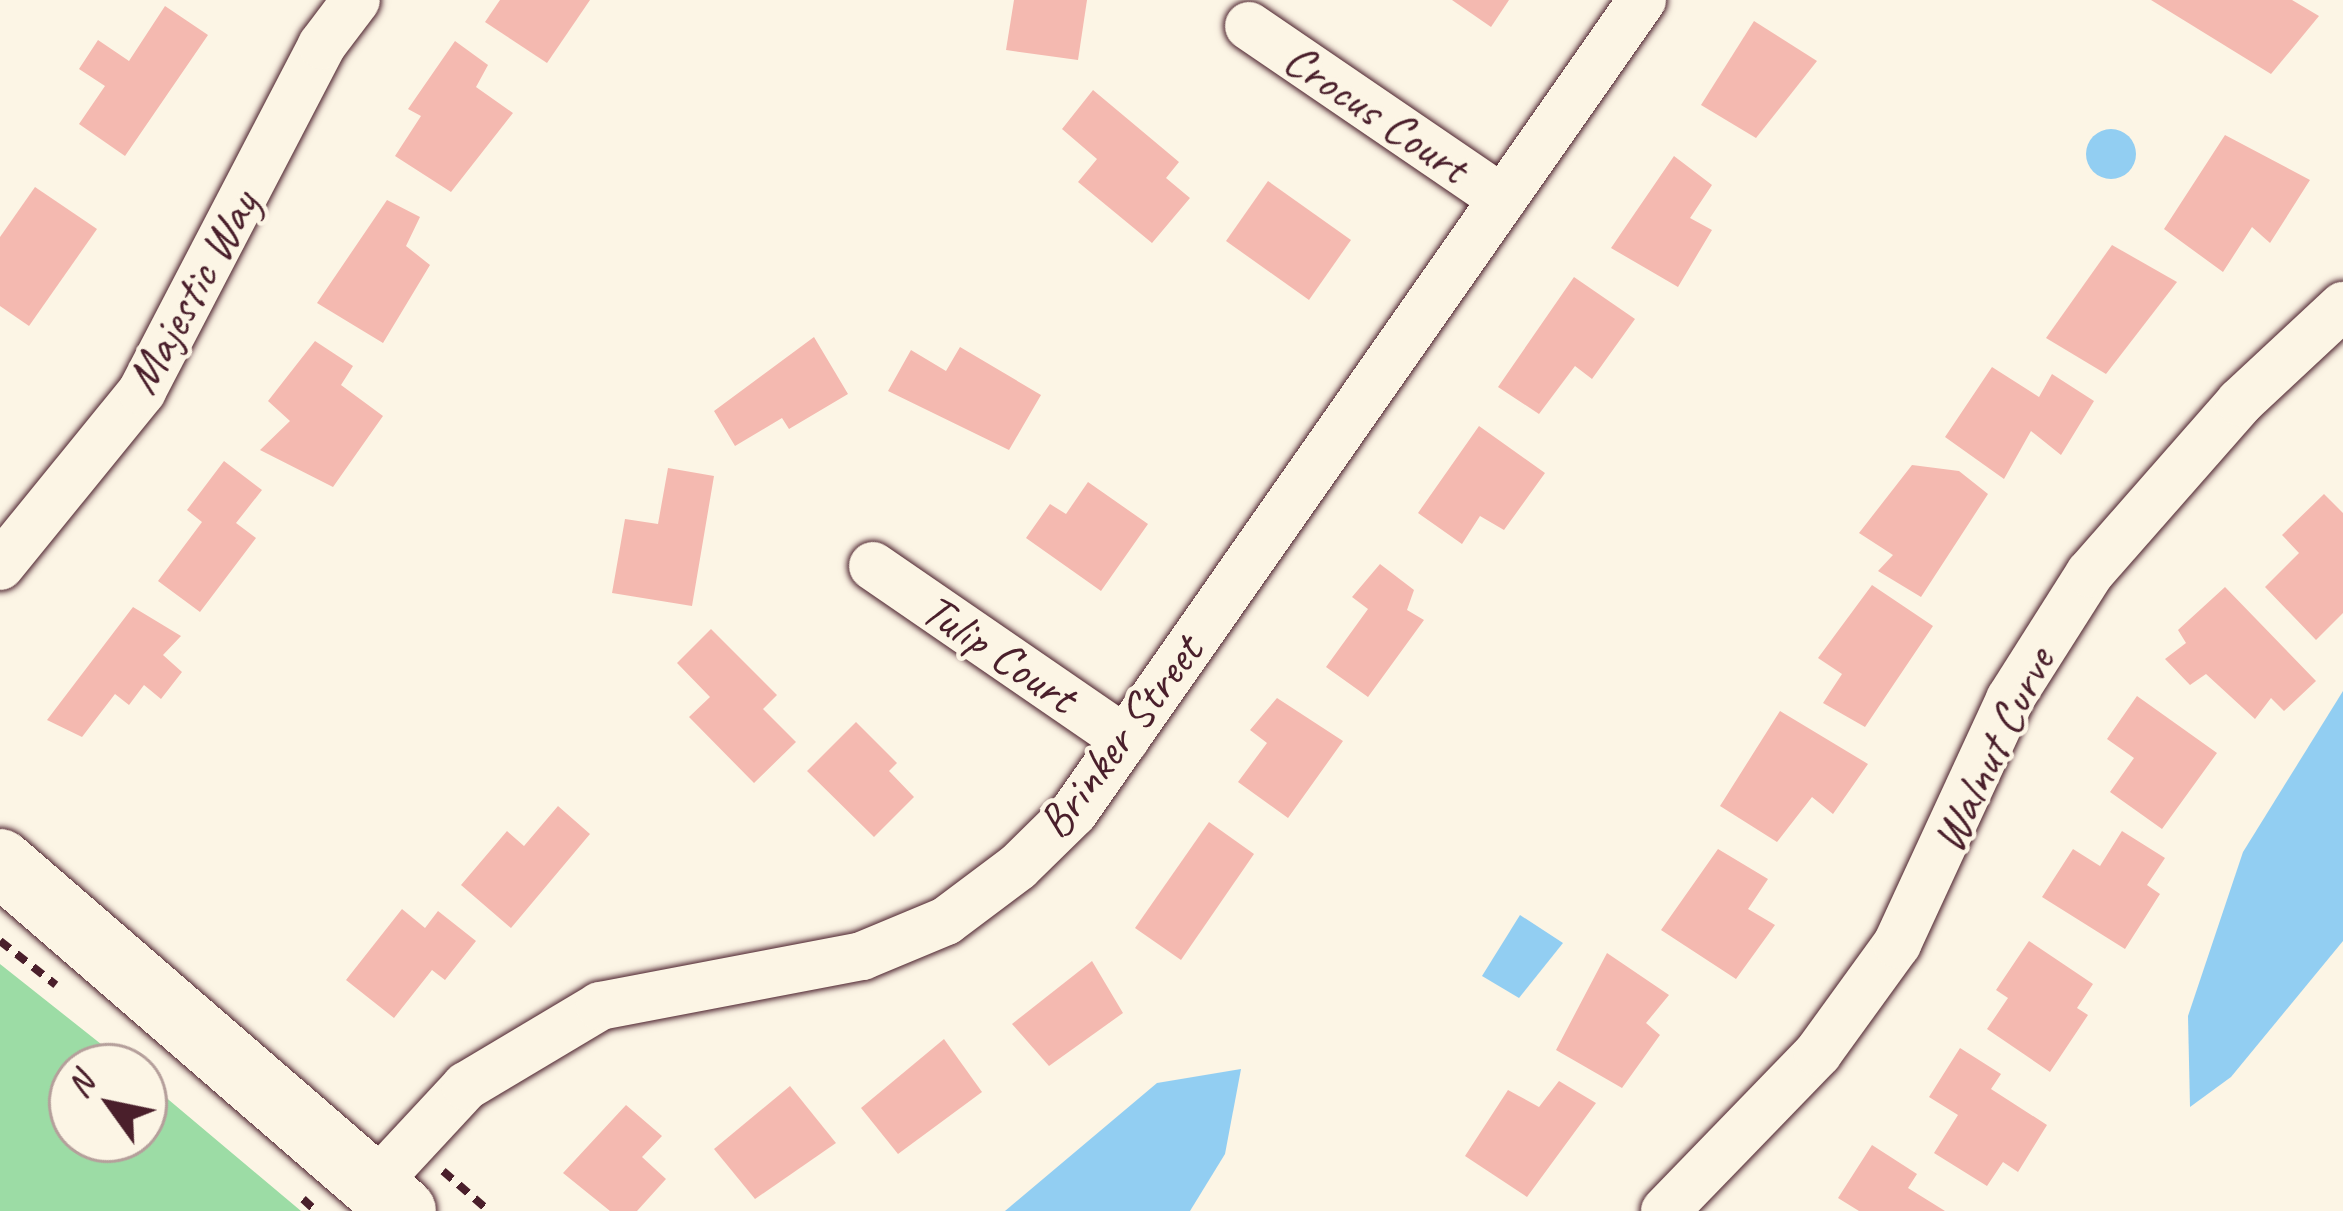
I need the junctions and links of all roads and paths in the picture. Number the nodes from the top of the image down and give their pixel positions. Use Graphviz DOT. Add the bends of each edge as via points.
graph roads {
  1 [pos="356,0"];
  2 [pos="1642,0"];
  3 [pos="1249,26"];
  4 [pos="1503,199"];
  5 [pos="2343,306"];
  6 [pos="0,566"];
  7 [pos="872,566"];
  8 [pos="1125,739"];
  9 [pos="0,862"];
  10 [pos="389,1198"];
  11 [pos="1665,1211"];
  1 -- 6 [label="street, Majestic Way" via="322,45 142,391"];
  2 -- 4 [label="street, Brinker Street"];
  3 -- 4 [label="street, Crocus Court"];
  4 -- 8 [label="street, Brinker Street"];
  5 -- 11 [label="street, Walnut Curve" via="2240,402 2090,573 2010,699 1897,944 1818,1053"];
  7 -- 8 [label="street, Tulip Court"];
  8 -- 10 [label="street, Brinker Street" via="1074,812 946,921 862,956 600,1006 466,1086"];
  9 -- 10 [label="street"];
}
